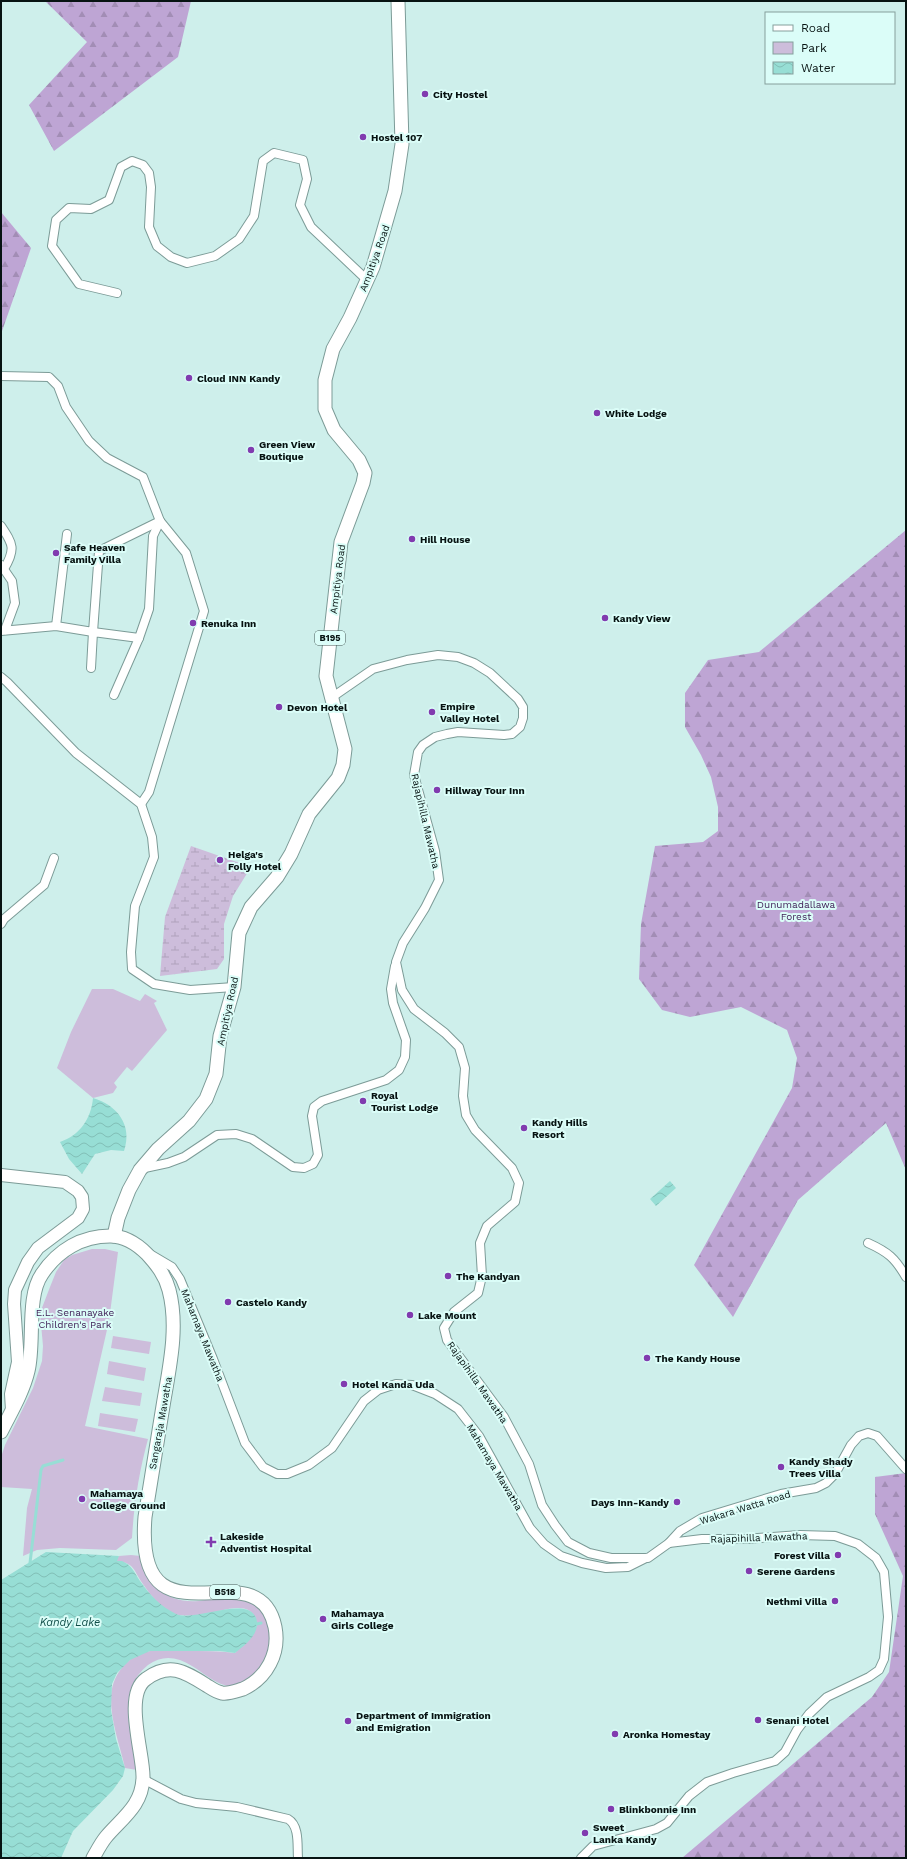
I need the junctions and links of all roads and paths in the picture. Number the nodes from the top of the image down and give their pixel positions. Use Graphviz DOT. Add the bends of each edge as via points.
graph roads {
  1 [pos="398,1"];
  2 [pos="368,280"];
  3 [pos="117,293"];
  4 [pos="1,376"];
  5 [pos="160,521"];
  6 [pos="1,526"];
  7 [pos="67,534"];
  8 [pos="3,567"];
  9 [pos="56,626"];
  10 [pos="3,630"];
  11 [pos="93,632"];
  12 [pos="139,638"];
  13 [pos="91,668"];
  14 [pos="1,677"];
  15 [pos="114,695"];
  16 [pos="331,698"];
  17 [pos="141,804"];
  18 [pos="54,858"];
  19 [pos="1,924"];
  20 [pos="396,962"];
  21 [pos="234,987"];
  22 [pos="140,1170"];
  23 [pos="1,1175"];
  24 [pos="114,1236"];
  25 [pos="868,1243"];
  26 [pos="144,1251"];
  27 [pos="906,1277"];
  28 [pos="12,1410"];
  29 [pos="1,1432"];
  30 [pos="906,1469"];
  31 [pos="669,1543"];
  32 [pos="648,1558"];
  33 [pos="143,1779"];
  34 [pos="93,1858"];
  35 [pos="298,1858"];
  36 [pos="581,1858"];
  1 -- 2 [label="main road, Ampitiya Road / B195" via="402,144 400,165 390,212"];
  2 -- 3 [label="street" via="311,227 300,206 307,179 302,160 274,153 263,161 254,216 239,239 215,256 187,263 171,257 157,246 149,227 149,173 143,165 132,161 121,167 109,200 91,209 69,208 64,212 56,220 52,246 79,284"];
  2 -- 16 [label="main road, Ampitiya Road / B195" via="333,349 325,380 325,409 334,430 359,460 365,473 341,542 326,676"];
  4 -- 5 [label="street" via="49,378 58,386 66,407 89,441 107,458 143,477"];
  5 -- 11 [label="street" via="99,551"];
  5 -- 12 [label="street" via="153,536 149,609"];
  5 -- 17 [label="street" via="186,553 204,611 149,792"];
  6 -- 8 [label="street" via="12,541 10,558"];
  7 -- 9 [label="street"];
  8 -- 10 [label="street" via="12,581 15,603"];
  9 -- 10 [label="street"];
  9 -- 11 [label="street"];
  11 -- 12 [label="street"];
  11 -- 13 [label="street"];
  12 -- 15 [label="street"];
  14 -- 17 [label="street" via="76,753"];
  16 -- 20 [label="street, Rajapihilla Mawatha" via="373,669 438,655 458,657 474,663 490,673 523,707 520,727 512,734 447,734 435,737 418,752 414,775 431,836 439,880 403,943"];
  16 -- 21 [label="main road, Ampitiya Road / B195" via="345,749 343,766 338,778 309,814 277,877 252,907 239,933"];
  17 -- 21 [label="street" via="152,837 154,857 135,906 132,969 154,984 190,990"];
  18 -- 19 [label="street" via="44,885"];
  20 -- 22 [label="street" via="391,989 393,1003 406,1040 405,1057 399,1070 386,1080 322,1101 314,1107 312,1116 318,1155 313,1164 304,1168 293,1167 252,1139 236,1134 217,1135 184,1157"];
  20 -- 32 [label="street, Rajapihilla Mawatha" via="402,990 414,1009 459,1047 465,1068 462,1096 466,1115 475,1130 512,1168 519,1183 515,1202 487,1226 480,1243 482,1276 478,1294 454,1312 444,1328 447,1340 504,1417 529,1464 542,1505 568,1542 589,1553 611,1558"];
  21 -- 22 [label="main road, Ampitiya Road / B195" via="220,1036 216,1074 206,1099 190,1121 158,1149"];
  22 -- 24 [label="main road, Ampitiya Road / B195" via="129,1190"];
  23 -- 28 [label="main road" via="65,1182 82,1197 82,1209 78,1218 38,1248 28,1262 15,1290 18,1362 11,1394"];
  24 -- 26 [label="main road, Sangaraja Mawatha / B518" via="134,1243"];
  24 -- 28 [label="main road, Sangaraja Mawatha" via="101,1236 74,1244 53,1259 41,1275 32,1302 28,1371"];
  25 -- 27 [label="street" via="890,1254"];
  26 -- 32 [label="street, Mahamaya Mawatha" via="163,1260 172,1267 180,1279 245,1443 263,1467 277,1474 287,1474 309,1466 332,1448 364,1401 374,1393 396,1384 412,1385 435,1394 458,1409 478,1436 530,1528 544,1544 560,1556 606,1568 628,1567"];
  26 -- 33 [label="main road, Sangaraja Mawatha / B518" via="160,1269 169,1289 172,1311 171,1358 144,1517 145,1554 152,1574 162,1585 176,1591 186,1594 237,1592 256,1598 270,1613 276,1634 275,1651 269,1667 257,1681 236,1691 217,1691 177,1670 163,1669 144,1680 137,1694 135,1710"];
  28 -- 29 [label="main road, Sangaraja Mawatha"];
  30 -- 31 [label="street, Wakara Watta Road" via="877,1436 868,1433 859,1436 851,1445 835,1474 826,1483 816,1488 781,1494 702,1518 680,1531"];
  31 -- 32 [label="street, Rajapihilla Mawatha"];
  31 -- 36 [label="street, Rajapihilla Mawatha" via="800,1535 835,1536 858,1544 876,1558 884,1572 888,1617 884,1659 879,1670 869,1677 827,1697 809,1714 785,1752 775,1761 707,1782 689,1796 667,1823 656,1829 593,1846"];
  33 -- 34 [label="main road, Sangaraja Mawatha / B518" via="142,1792 136,1805 104,1839"];
  33 -- 35 [label="street" via="181,1799 237,1807 292,1821 296,1830"];
}
